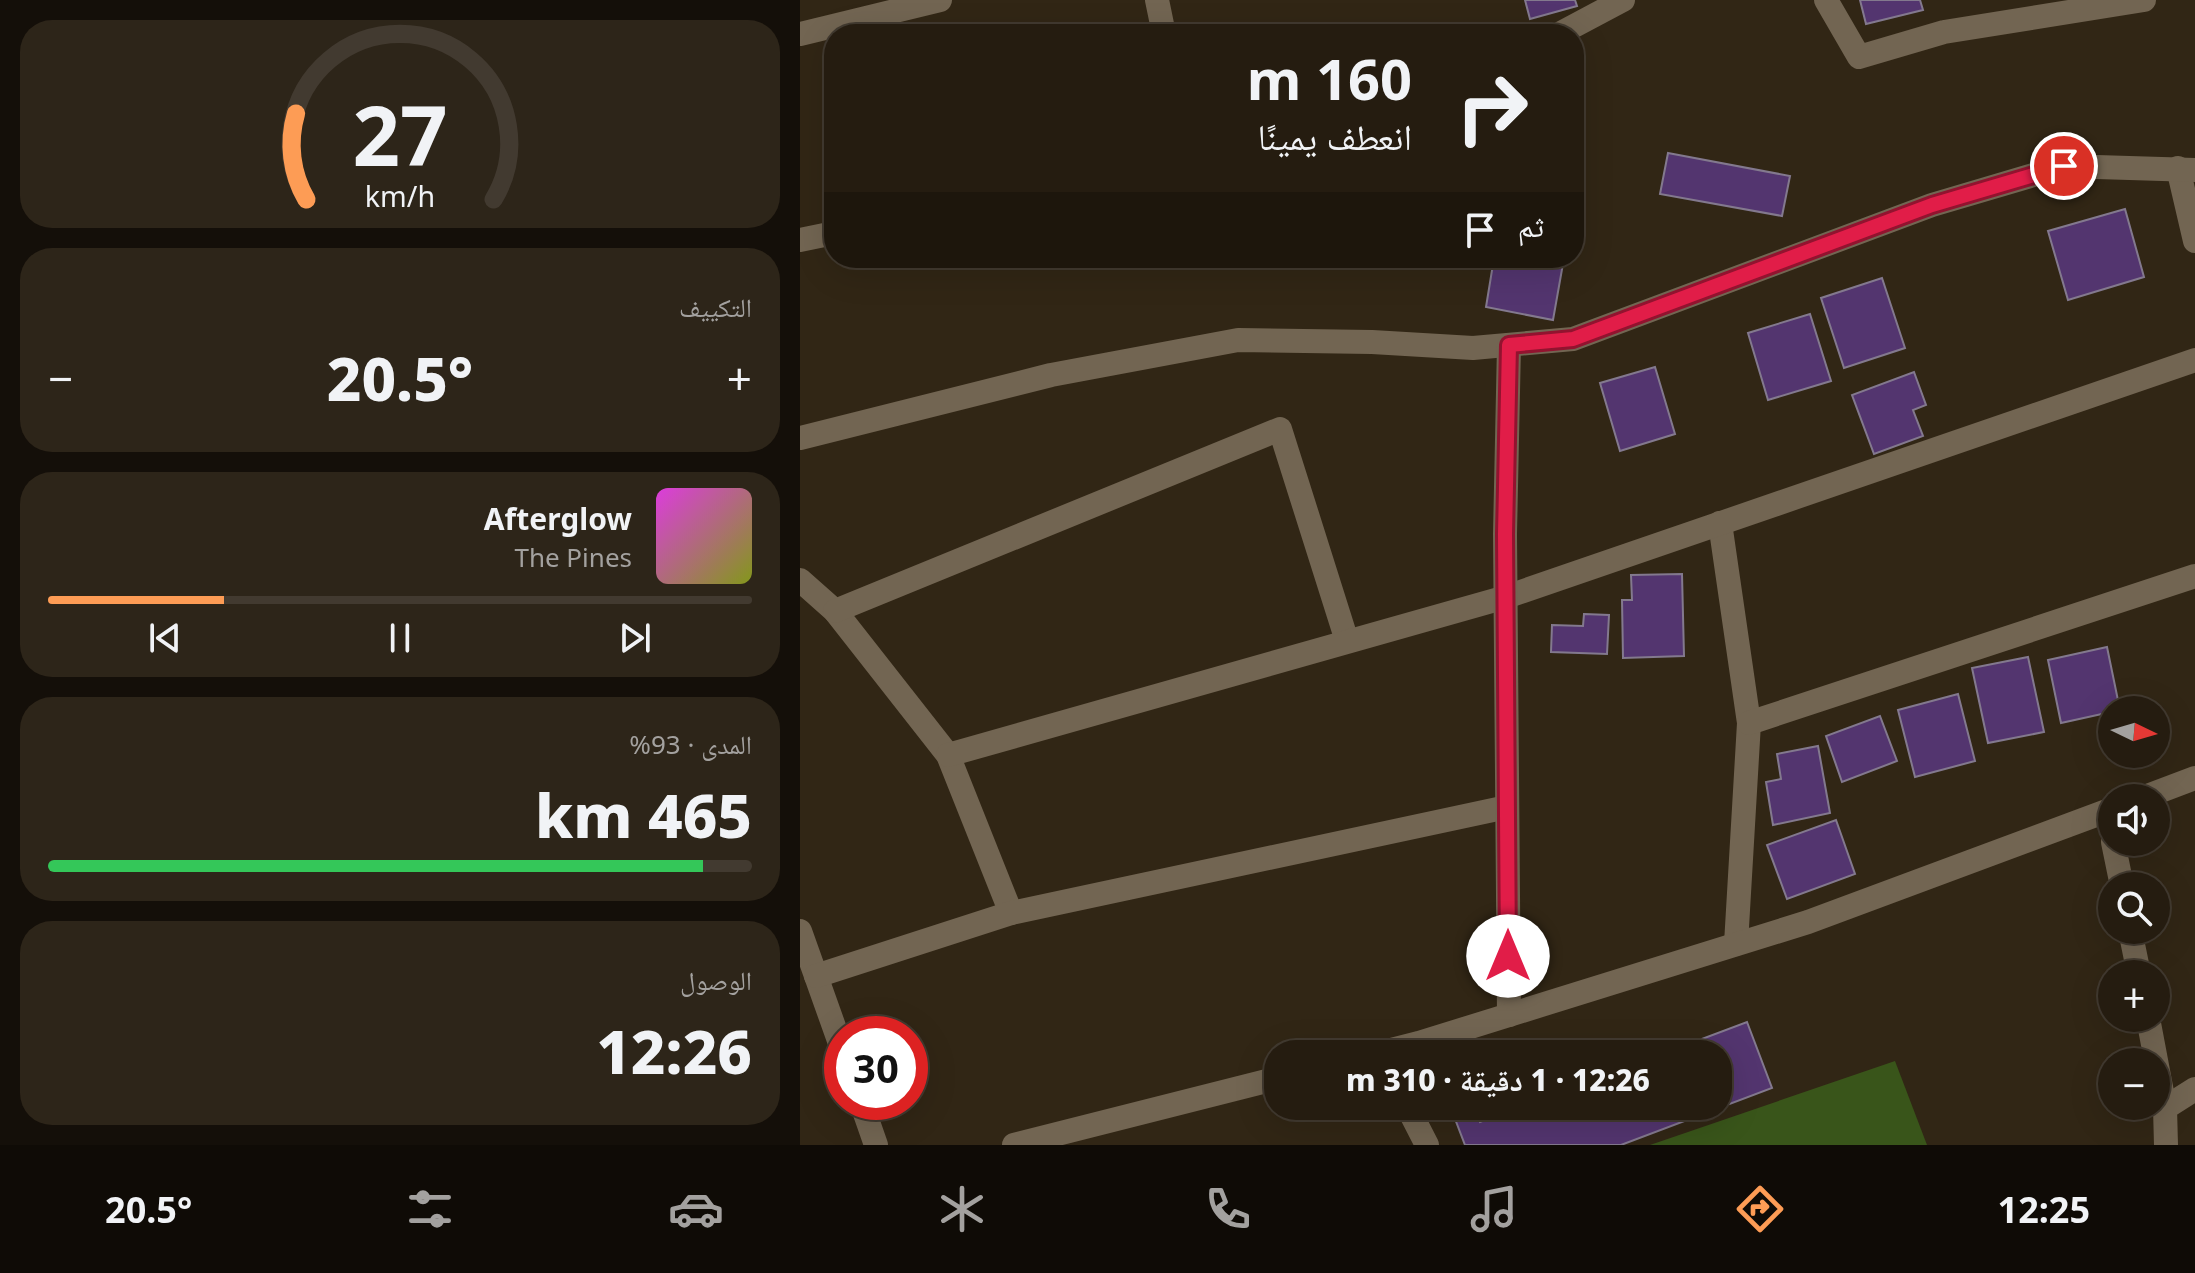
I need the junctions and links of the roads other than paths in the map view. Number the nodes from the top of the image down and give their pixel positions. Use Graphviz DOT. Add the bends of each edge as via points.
graph roads {
  1 [pos="940,0"];
  2 [pos="1157,0"];
  3 [pos="1623,0"];
  4 [pos="1826,0"];
  5 [pos="2144,0"];
  6 [pos="841,24"];
  7 [pos="1162,24"];
  8 [pos="1578,24"];
  9 [pos="824,28"];
  10 [pos="800,34"];
  11 [pos="2187,169"];
  12 [pos="824,235"];
  13 [pos="800,240"];
  14 [pos="2195,241"];
  15 [pos="1509,345"];
  16 [pos="2195,360"];
  17 [pos="800,438"];
  18 [pos="1720,523"];
  19 [pos="2195,576"];
  20 [pos="800,580"];
  21 [pos="1506,597"];
  22 [pos="835,611"];
  23 [pos="1347,641"];
  24 [pos="1749,723"];
  25 [pos="948,755"];
  26 [pos="2195,778"];
  27 [pos="2170,787"];
  28 [pos="1507,807"];
  29 [pos="2098,814"];
  30 [pos="1011,913"];
  31 [pos="800,931"];
  32 [pos="1736,944"];
  33 [pos="816,976"];
  34 [pos="1509,1015"];
  35 [pos="830,1016"];
  36 [pos="1426,1040"];
  37 [pos="1264,1082"];
  38 [pos="2195,1089"];
  39 [pos="2170,1105"];
  40 [pos="867,1120"];
  41 [pos="1414,1120"];
  42 [pos="2165,1120"];
  43 [pos="876,1145"];
  44 [pos="1014,1145"];
  45 [pos="1427,1145"];
  46 [pos="2166,1145"];
  1 -- 6 [label="street"];
  2 -- 7 [label="street"];
  3 -- 8 [label="street"];
  4 -- 5 [label="street" via="1859,57 1944,32"];
  9 -- 10 [label="street"];
  11 -- 14 [label="street"];
  11 -- 15 [label="street" via="2064,166 1932,205 1573,339"];
  12 -- 13 [label="street"];
  15 -- 17 [label="street" via="1238,340 1051,375"];
  15 -- 21 [label="street"];
  16 -- 18 [label="street"];
  18 -- 21 [label="street"];
  18 -- 24 [label="street"];
  19 -- 24 [label="street"];
  20 -- 22 [label="street"];
  21 -- 23 [label="street"];
  21 -- 28 [label="street"];
  22 -- 23 [label="street" via="1280,429"];
  22 -- 25 [label="street"];
  23 -- 25 [label="street"];
  24 -- 32 [label="street"];
  25 -- 30 [label="street"];
  26 -- 27 [label="street"];
  28 -- 30 [label="street"];
  28 -- 34 [label="street"];
  29 -- 32 [label="street"];
  30 -- 33 [label="street"];
  31 -- 33 [label="street"];
  32 -- 34 [label="street"];
  33 -- 35 [label="street"];
  34 -- 36 [label="street"];
  37 -- 44 [label="street"];
  38 -- 39 [label="street"];
  40 -- 43 [label="street"];
  41 -- 45 [label="street"];
  42 -- 46 [label="street"];
}
